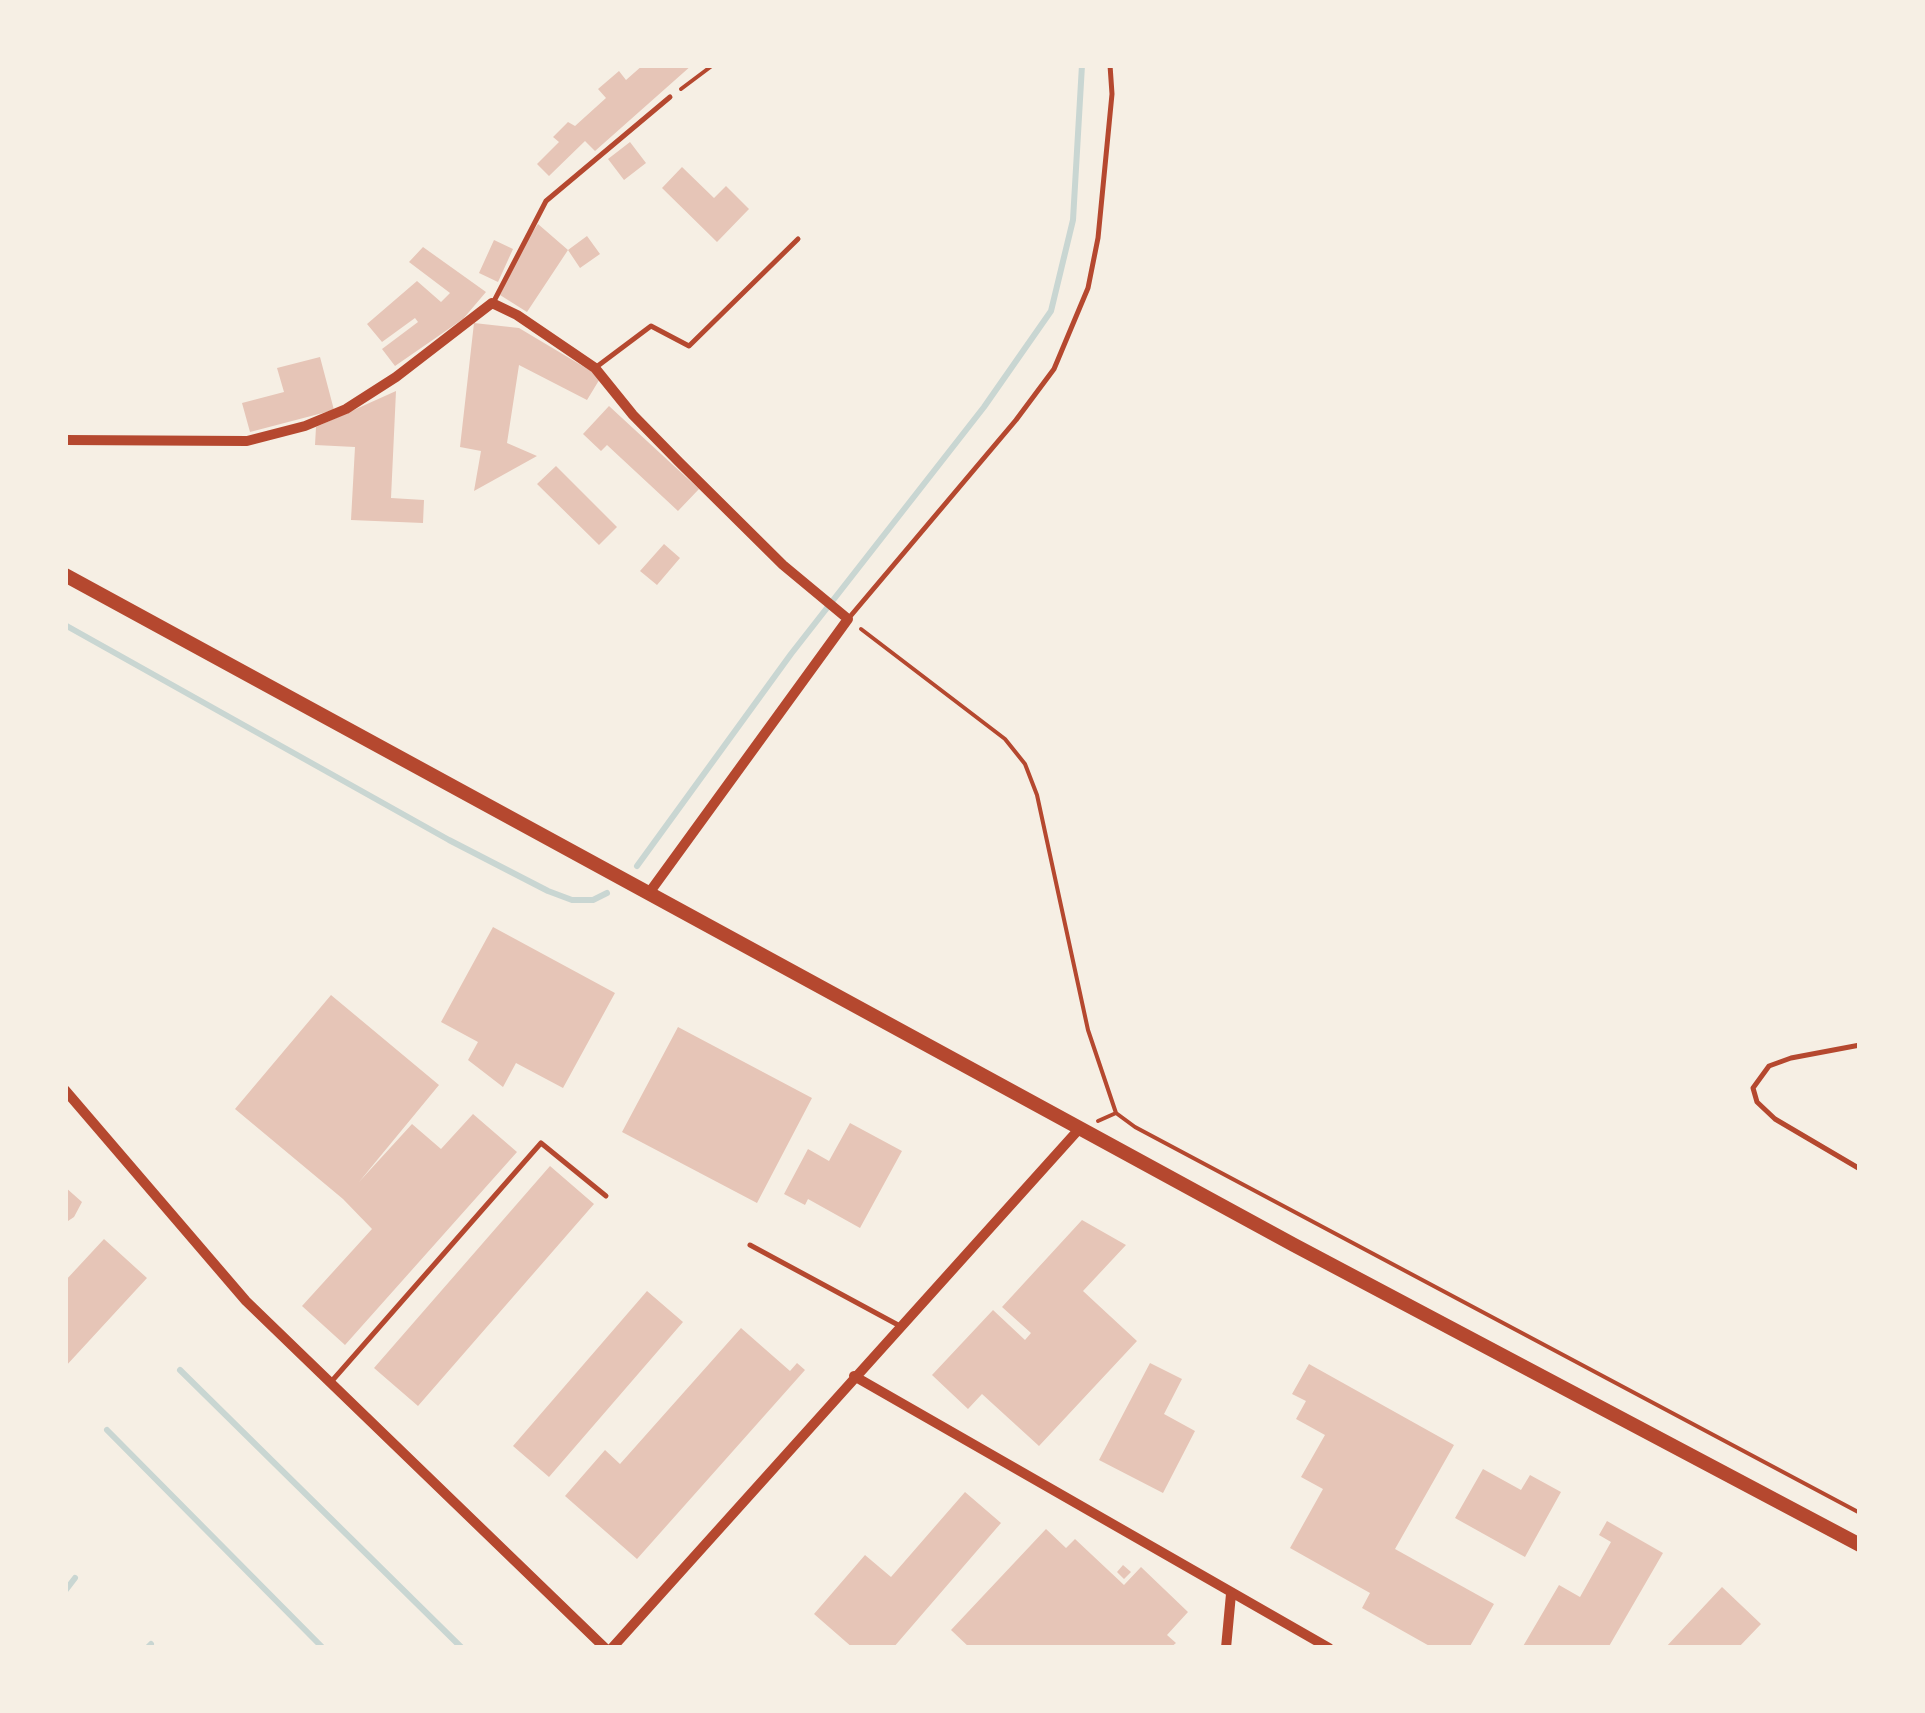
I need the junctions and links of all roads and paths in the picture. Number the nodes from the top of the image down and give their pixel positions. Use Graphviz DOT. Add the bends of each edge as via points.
graph roads {
  1 [pos="713,65"];
  2 [pos="1110,65"];
  3 [pos="670,98"];
  4 [pos="798,240"];
  5 [pos="492,303"];
  6 [pos="596,368"];
  7 [pos="65,440"];
  8 [pos="65,575"];
  9 [pos="848,619"];
  10 [pos="649,893"];
  11 [pos="1860,1045"];
  12 [pos="65,1090"];
  13 [pos="1080,1128"];
  14 [pos="1860,1169"];
  15 [pos="606,1196"];
  16 [pos="750,1245"];
  17 [pos="900,1326"];
  18 [pos="854,1376"];
  19 [pos="331,1382"];
  20 [pos="1860,1513"];
  21 [pos="1860,1545"];
  22 [pos="1231,1594"];
  23 [pos="608,1648"];
  24 [pos="1226,1648"];
  25 [pos="1329,1648"];
  1 -- 3 [label="path"];
  2 -- 9 [label="lane" via="1098,238 1088,288 1054,370"];
  3 -- 5 [label="lane" via="546,201"];
  4 -- 6 [label="lane" via="689,346 651,326"];
  5 -- 6 [label="street"];
  5 -- 7 [label="street" via="396,377 305,426 247,440"];
  6 -- 9 [label="street" via="679,462"];
  8 -- 10 [label="main road"];
  9 -- 10 [label="street"];
  9 -- 20 [label="path" via="1005,739 1026,764 1088,1030 1116,1114"];
  10 -- 13 [label="main road"];
  11 -- 14 [label="lane" via="1769,1066 1753,1088 1757,1102 1776,1119"];
  12 -- 19 [label="street" via="246,1300"];
  13 -- 17 [label="street"];
  13 -- 21 [label="main road"];
  15 -- 19 [label="lane" via="541,1143"];
  16 -- 17 [label="lane"];
  17 -- 18 [label="street"];
  18 -- 22 [label="street"];
  18 -- 23 [label="street"];
  19 -- 23 [label="street"];
  22 -- 24 [label="street"];
  22 -- 25 [label="street"];
}
